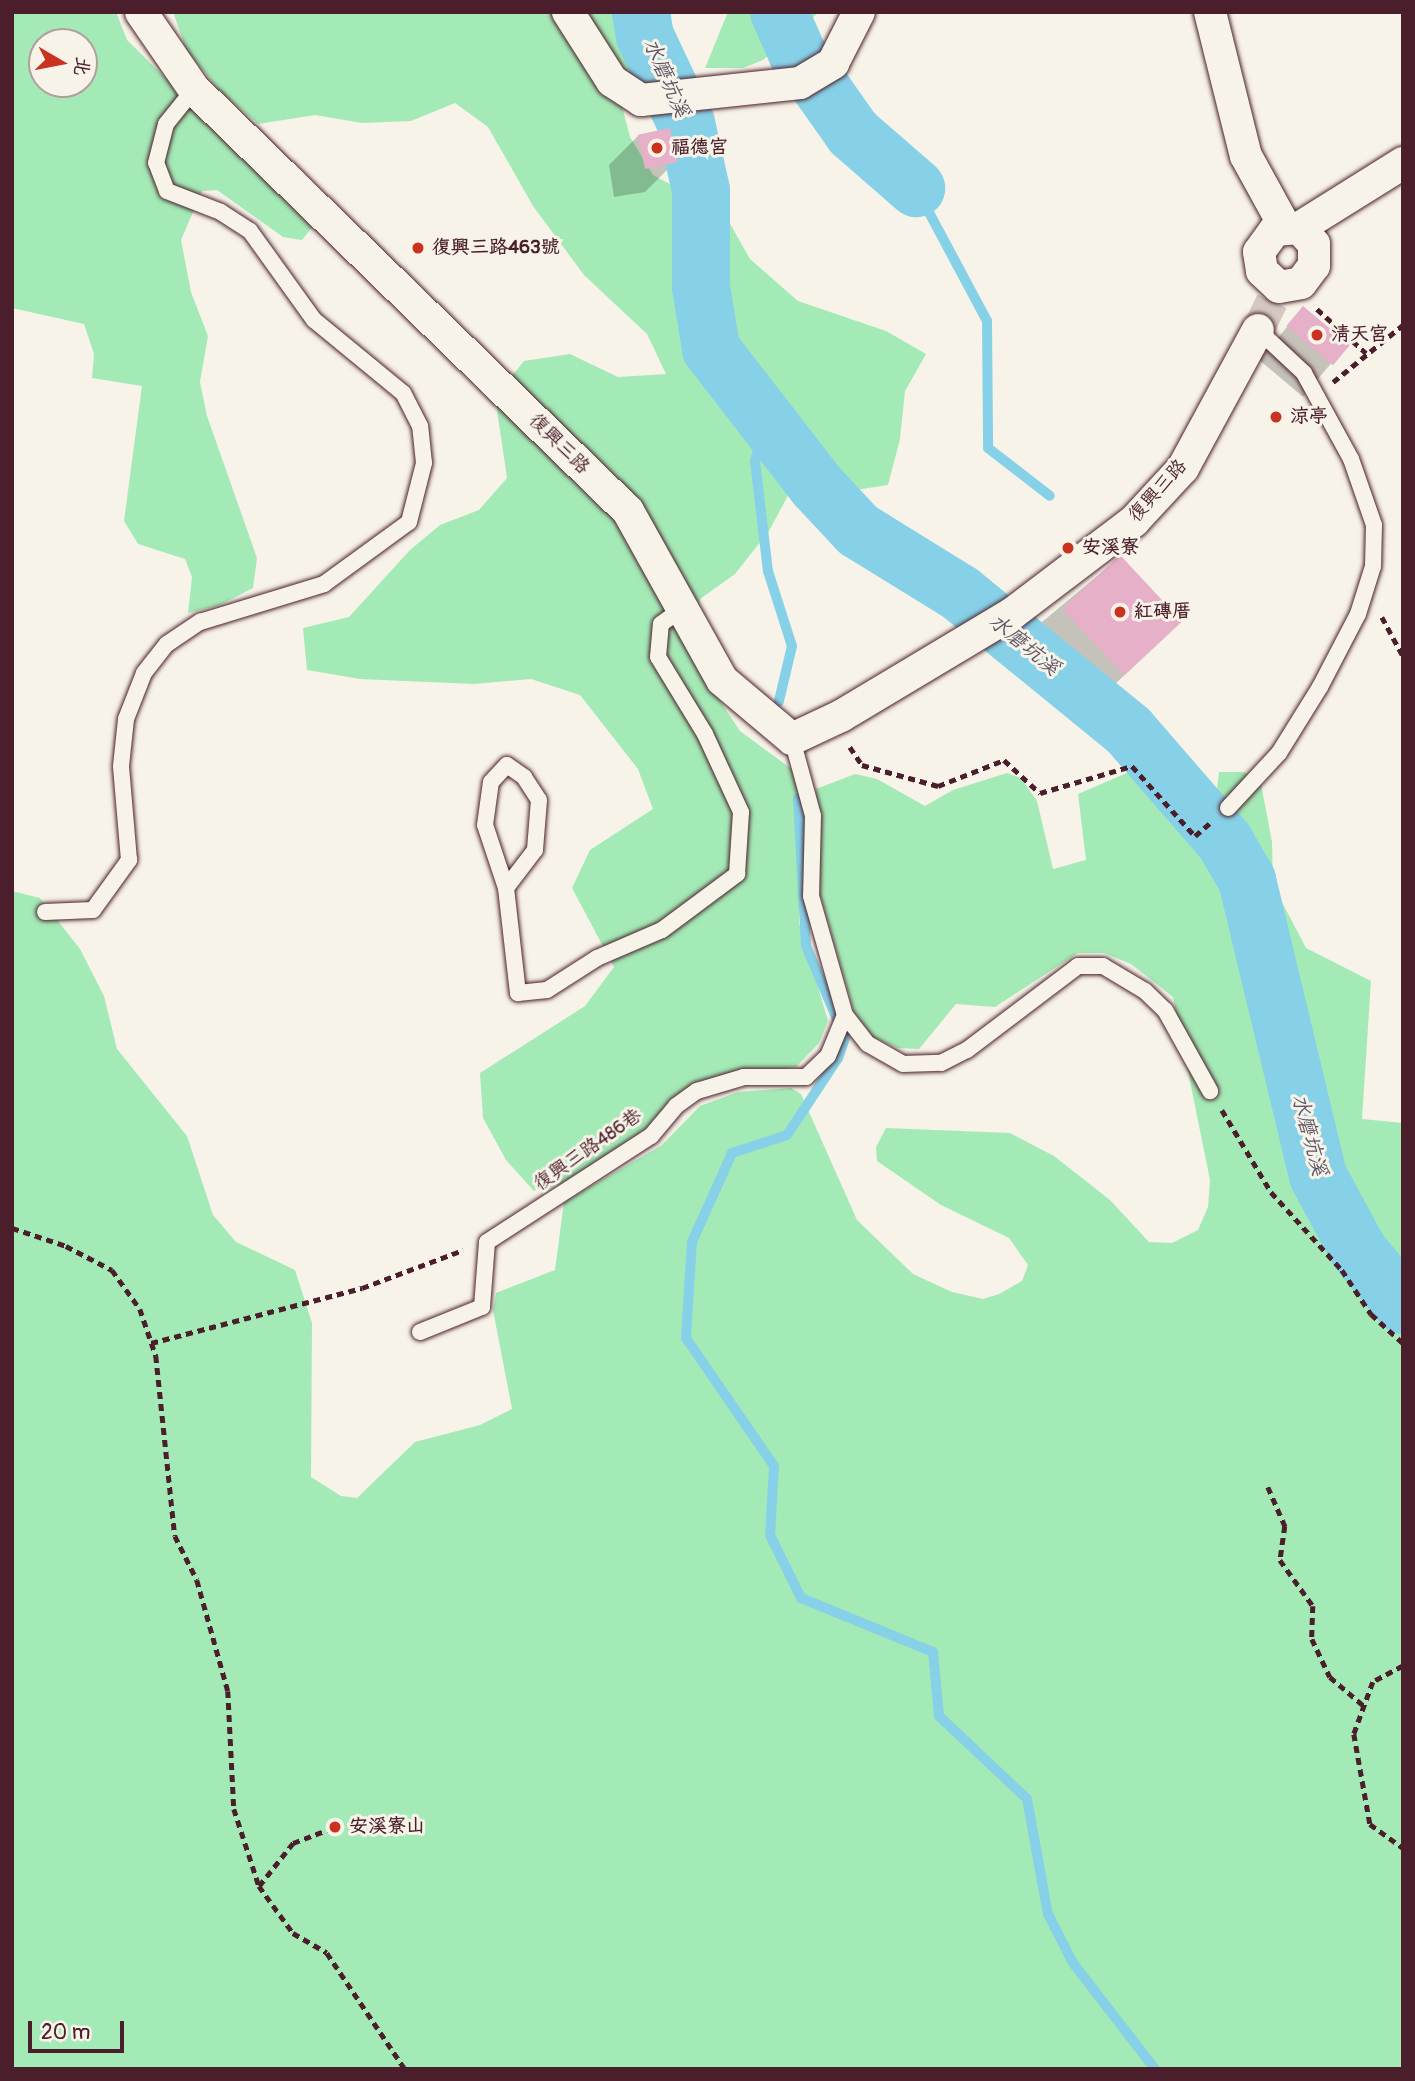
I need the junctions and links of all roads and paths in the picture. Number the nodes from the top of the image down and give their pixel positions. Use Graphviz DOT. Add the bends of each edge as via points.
graph roads {
  1 [pos="141,12"];
  2 [pos="568,12"];
  3 [pos="859,12"];
  4 [pos="1210,12"];
  5 [pos="194,89"];
  6 [pos="1403,163"];
  7 [pos="1292,227"];
  8 [pos="1290,286"];
  9 [pos="1403,325"];
  10 [pos="1258,330"];
  11 [pos="1366,353"];
  12 [pos="1317,396"];
  13 [pos="1383,605"];
  14 [pos="684,607"];
  15 [pos="1403,656"];
  16 [pos="841,716"];
  17 [pos="792,739"];
  18 [pos="1228,808"];
  19 [pos="1195,836"];
  20 [pos="506,888"];
  21 [pos="45,912"];
  22 [pos="845,1016"];
  23 [pos="1210,1091"];
  24 [pos="12,1228"];
  25 [pos="487,1242"];
  26 [pos="420,1332"];
  27 [pos="151,1343"];
  28 [pos="1403,1343"];
  29 [pos="1268,1487"];
  30 [pos="1403,1665"];
  31 [pos="1364,1706"];
  32 [pos="335,1827"];
  33 [pos="1403,1848"];
  34 [pos="259,1886"];
  35 [pos="405,2069"];
  1 -- 5 [label="street, 復興三路"];
  2 -- 3 [label="street" via="612,81 641,100 800,83 833,63"];
  4 -- 7 [label="street" via="1246,156"];
  5 -- 14 [label="street, 復興三路" via="628,512"];
  5 -- 21 [label="lane" via="166,124 156,163 167,191 221,212 250,230 314,320 403,393 420,426 424,463 409,522 324,584 200,622 167,644 144,673 126,719 121,766 130,860 93,910"];
  6 -- 7 [label="street"];
  7 -- 8 [label="street" via="1308,235 1316,255 1309,276"];
  7 -- 8 [label="street" via="1262,243 1259,261 1267,279 1279,287"];
  8 -- 11 [label="path"];
  9 -- 11 [label="path"];
  10 -- 12 [label="lane" via="1304,373"];
  10 -- 16 [label="street, 復興三路" via="1183,468 1134,521 1013,613"];
  11 -- 12 [label="path"];
  12 -- 18 [label="lane" via="1368,497 1374,525 1373,566 1358,614 1320,687 1279,753"];
  13 -- 15 [label="path" via="1382,617"];
  14 -- 17 [label="street, 復興三路" via="722,680"];
  14 -- 20 [label="lane" via="661,625 658,657 705,734 741,812 737,874 662,930 597,958 547,989 518,993"];
  16 -- 17 [label="street"];
  16 -- 19 [label="path" via="852,751 862,765 938,786 1004,760 1040,793 1132,766"];
  17 -- 22 [label="lane" via="813,816 811,896"];
  20 -- 20 [label="lane" via="535,850 539,800 524,777 507,765 491,782 485,825"];
  22 -- 23 [label="lane" via="867,1044 903,1064 942,1063 967,1050 1077,965 1103,966 1145,991 1165,1010"];
  22 -- 25 [label="lane, 復興三路486巷" via="830,1050 806,1077 744,1077 697,1091 676,1106 652,1136"];
  23 -- 28 [label="path" via="1271,1192 1342,1270 1371,1314"];
  24 -- 27 [label="path" via="66,1246 112,1270 140,1309"];
  25 -- 26 [label="lane" via="482,1307"];
  25 -- 27 [label="path" via="362,1288"];
  27 -- 34 [label="path" via="175,1536 197,1580 228,1691 234,1809"];
  29 -- 31 [label="path" via="1285,1526 1280,1560 1313,1606 1312,1639 1330,1677"];
  30 -- 31 [label="path" via="1373,1682"];
  31 -- 33 [label="path" via="1354,1734 1370,1824"];
  32 -- 34 [label="path" via="293,1843"];
  34 -- 35 [label="path" via="293,1933 327,1953"];
}
